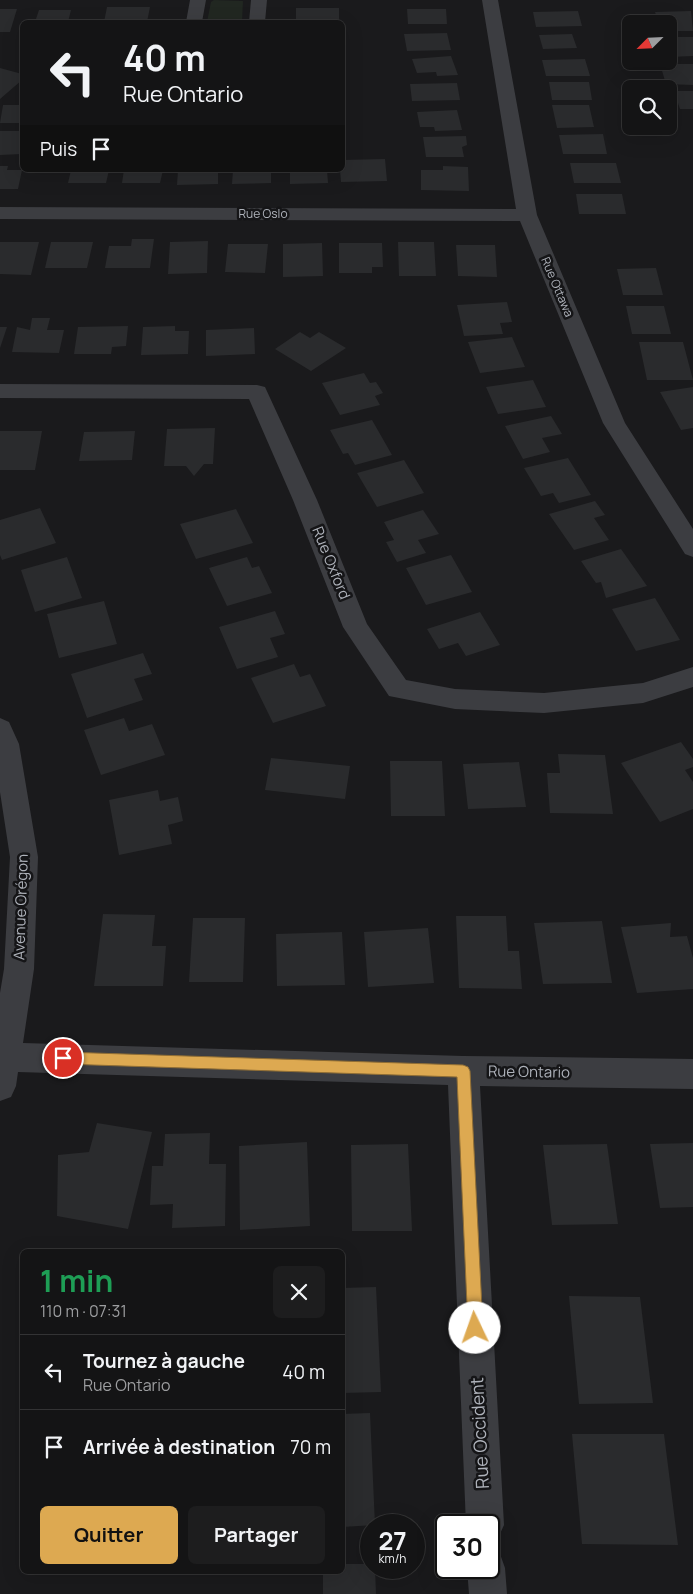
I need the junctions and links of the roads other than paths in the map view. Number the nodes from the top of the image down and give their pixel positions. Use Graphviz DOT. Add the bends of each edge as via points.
graph roads {
  1 [pos="198,0"];
  2 [pos="259,0"];
  3 [pos="490,0"];
  4 [pos="194,20"];
  5 [pos="257,20"];
  6 [pos="0,213"];
  7 [pos="527,215"];
  8 [pos="0,391"];
  9 [pos="693,548"];
  10 [pos="693,677"];
  11 [pos="0,729"];
  12 [pos="463,1071"];
  13 [pos="3,1072"];
  14 [pos="693,1074"];
  15 [pos="483,1514"];
  16 [pos="487,1579"];
  17 [pos="488,1594"];
  1 -- 4 [label="street"];
  2 -- 5 [label="street"];
  3 -- 7 [label="street, Rue Ottawa"];
  6 -- 7 [label="street, Rue Oslo"];
  7 -- 9 [label="street, Rue Ottawa" via="614,423"];
  8 -- 10 [label="street, Rue Oxford" via="257,392 356,627 398,690 455,699 544,703 642,693"];
  11 -- 13 [label="street, Avenue Orégon" via="6,744 24,857 19,969"];
  12 -- 13 [label="street, Rue Ontario"];
  12 -- 14 [label="street, Rue Ontario"];
  12 -- 15 [label="street, Rue Occident"];
  16 -- 17 [label="street"];
}
